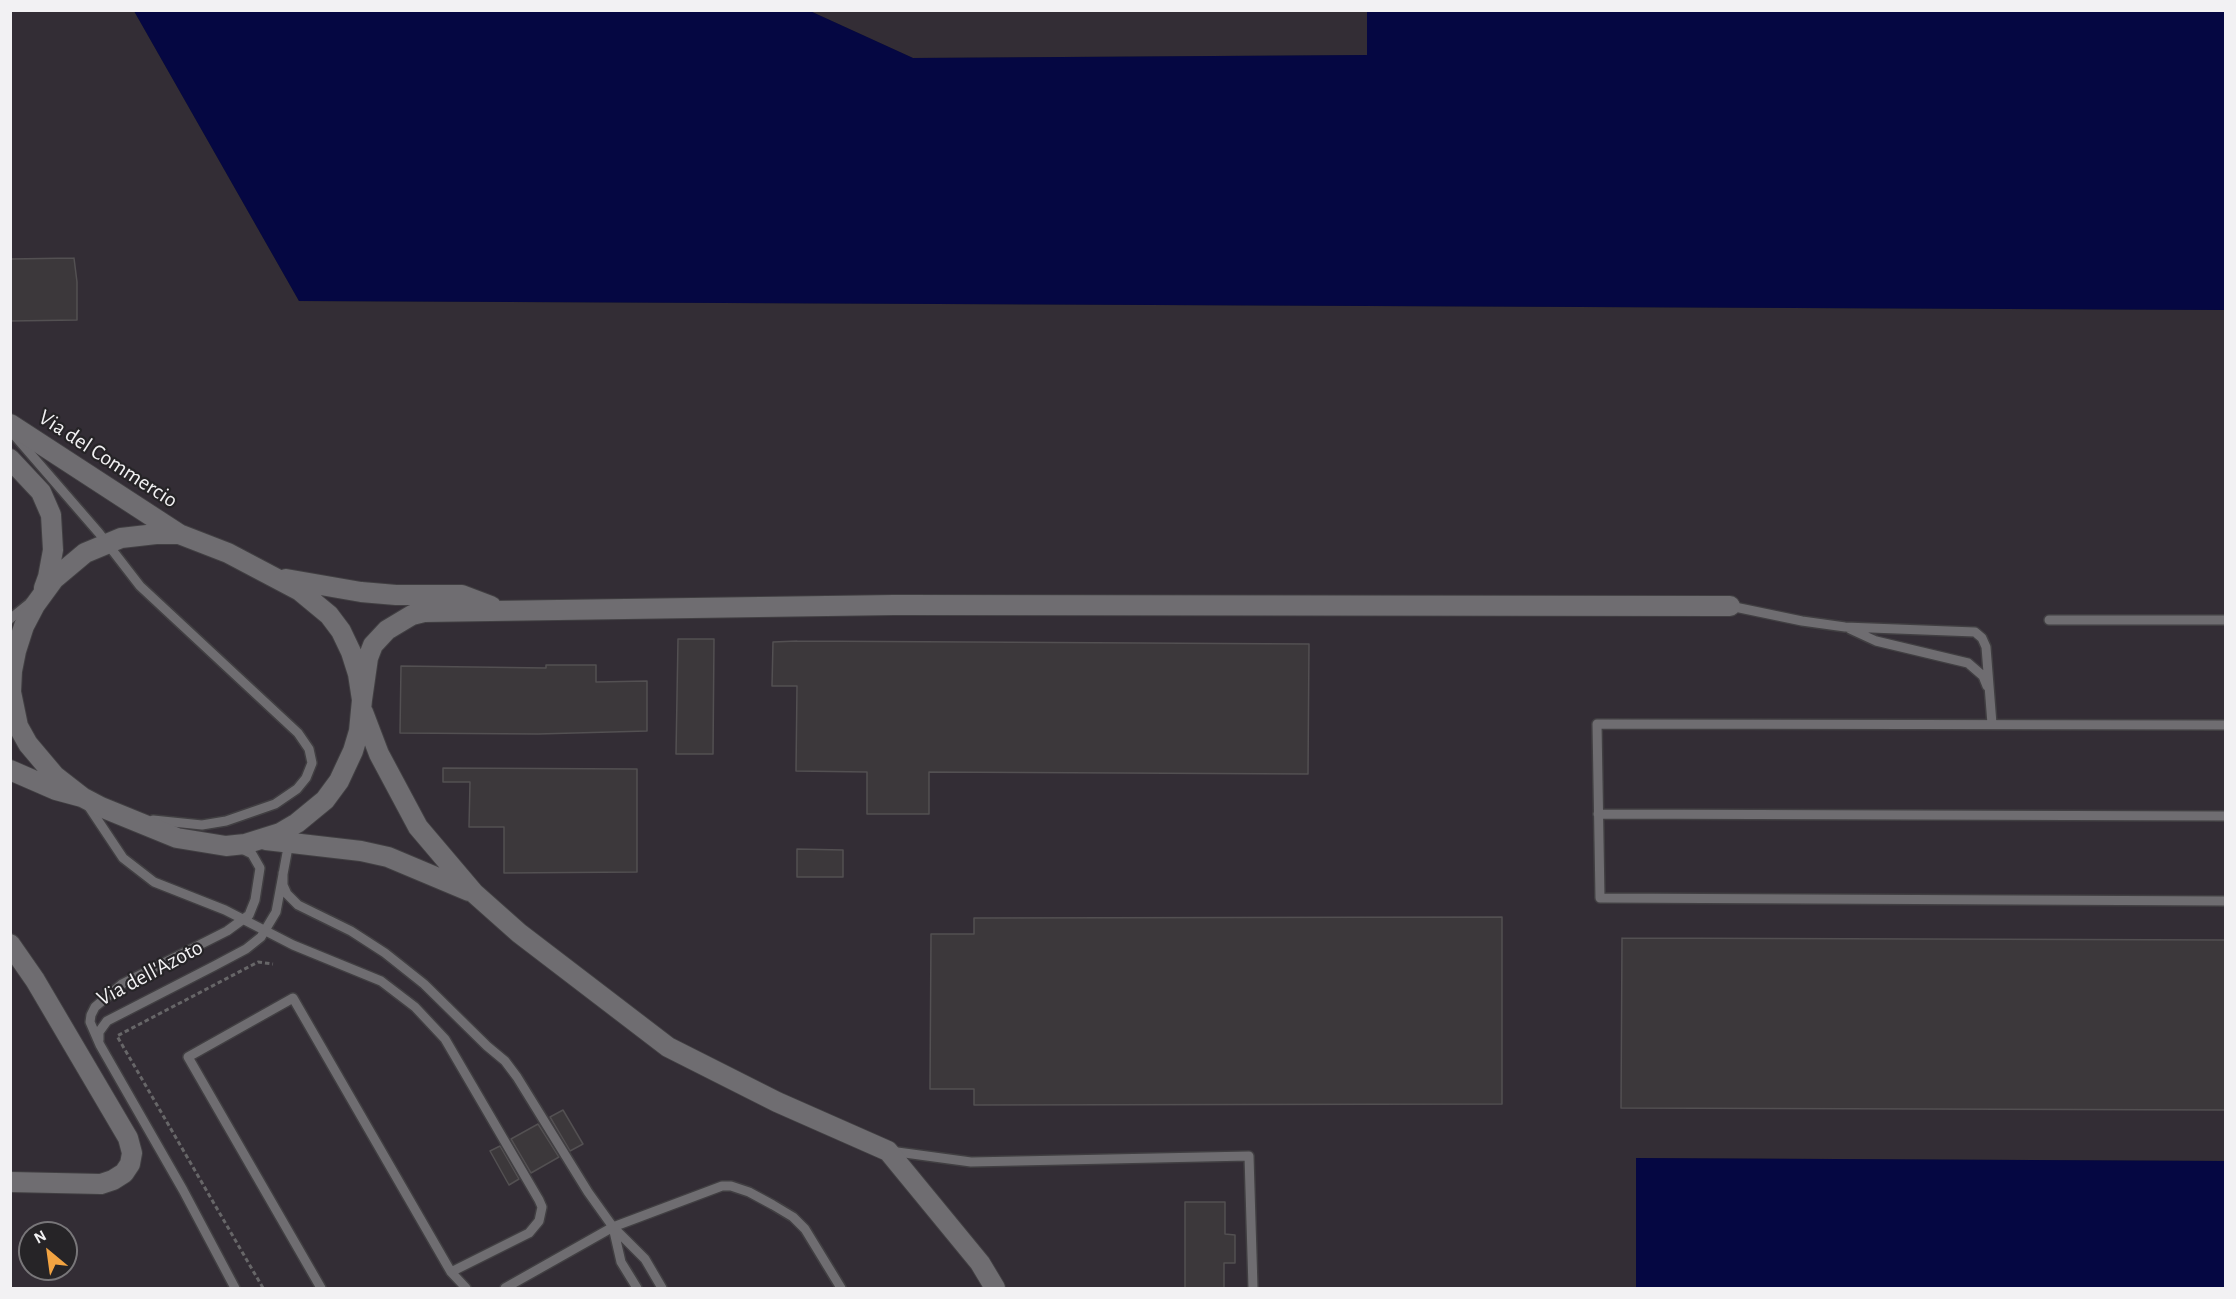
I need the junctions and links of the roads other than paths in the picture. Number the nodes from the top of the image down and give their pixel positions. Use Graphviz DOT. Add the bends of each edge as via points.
graph roads {
  1 [pos="10,424"];
  2 [pos="10,430"];
  3 [pos="10,459"];
  4 [pos="179,534"];
  5 [pos="106,543"];
  6 [pos="275,576"];
  7 [pos="42,593"];
  8 [pos="1730,606"];
  9 [pos="502,610"];
  10 [pos="10,619"];
  11 [pos="2049,620"];
  12 [pos="2226,620"];
  13 [pos="1845,627"];
  14 [pos="1990,694"];
  15 [pos="362,704"];
  16 [pos="1992,724"];
  17 [pos="2226,725"];
  18 [pos="10,770"];
  19 [pos="82,797"];
  20 [pos="101,807"];
  21 [pos="313,811"];
  22 [pos="1598,814"];
  23 [pos="2226,816"];
  24 [pos="261,840"];
  25 [pos="290,842"];
  26 [pos="226,846"];
  27 [pos="283,873"];
  28 [pos="474,893"];
  29 [pos="2226,901"];
  30 [pos="244,921"];
  31 [pos="266,931"];
  32 [pos="10,944"];
  33 [pos="100,1045"];
  34 [pos="888,1151"];
  35 [pos="10,1182"];
  36 [pos="613,1227"];
  37 [pos="451,1272"];
  38 [pos="234,1288"];
  39 [pos="321,1288"];
  40 [pos="466,1288"];
  41 [pos="505,1288"];
  42 [pos="637,1288"];
  43 [pos="662,1288"];
  44 [pos="841,1288"];
  45 [pos="994,1288"];
  46 [pos="1253,1288"];
  1 -- 4 [label="street, Via del Commercio"];
  2 -- 5 [label="lane"];
  3 -- 7 [label="street" via="41,492 51,515 53,550"];
  4 -- 5 [label="street" via="137,535"];
  4 -- 6 [label="street"];
  5 -- 7 [label="street" via="68,566"];
  5 -- 20 [label="lane" via="140,585 298,733 309,748 312,763 306,778 287,797 226,821 181,824"];
  6 -- 9 [label="street" via="361,592 462,594"];
  6 -- 15 [label="street" via="316,603 341,631 351,652"];
  7 -- 10 [label="lane"];
  7 -- 19 [label="street" via="16,651 12,671 14,710 18,726 34,752 55,776"];
  8 -- 9 [label="street" via="894,605"];
  8 -- 13 [label="lane"];
  9 -- 15 [label="street" via="424,612 392,626 373,645 368,658"];
  11 -- 12 [label="lane"];
  13 -- 14 [label="lane" via="1876,641 1968,663 1983,676"];
  13 -- 14 [label="lane" via="1975,632 1986,647"];
  14 -- 16 [label="lane"];
  15 -- 21 [label="street" via="359,731 344,772"];
  15 -- 28 [label="street" via="379,754 418,827"];
  16 -- 17 [label="lane"];
  16 -- 22 [label="lane" via="1597,724"];
  18 -- 19 [label="street"];
  19 -- 20 [label="street"];
  19 -- 30 [label="lane" via="111,843 136,870 154,882"];
  20 -- 26 [label="street" via="177,838"];
  21 -- 24 [label="street"];
  21 -- 25 [label="lane"];
  22 -- 23 [label="lane"];
  22 -- 29 [label="lane" via="1600,898"];
  24 -- 25 [label="street"];
  24 -- 26 [label="street"];
  25 -- 27 [label="lane"];
  25 -- 28 [label="street" via="388,857"];
  26 -- 30 [label="lane" via="247,850 260,868 252,910"];
  27 -- 31 [label="lane" via="276,912"];
  27 -- 36 [label="lane" via="287,894 298,904 385,953 424,984 505,1061"];
  28 -- 34 [label="street" via="519,933 668,1047 777,1102"];
  30 -- 31 [label="lane"];
  30 -- 33 [label="lane, Via dell'Azoto" via="136,975 107,994 91,1015 92,1029"];
  31 -- 33 [label="lane, Via dell'Azoto" via="246,949 107,1021 99,1032"];
  31 -- 37 [label="lane" via="381,981 430,1021 451,1049 539,1200 541,1215 529,1233"];
  32 -- 35 [label="street" via="128,1138 132,1153 124,1173 101,1184"];
  33 -- 38 [label="lane"];
  34 -- 45 [label="street" via="980,1263"];
  34 -- 46 [label="lane" via="971,1162 1249,1156"];
  36 -- 41 [label="lane"];
  36 -- 42 [label="lane" via="621,1262"];
  36 -- 43 [label="lane" via="645,1259"];
  36 -- 44 [label="lane" via="731,1186 793,1217 805,1229"];
  37 -- 39 [label="lane" via="292,998 188,1058"];
  37 -- 40 [label="lane"];
}
